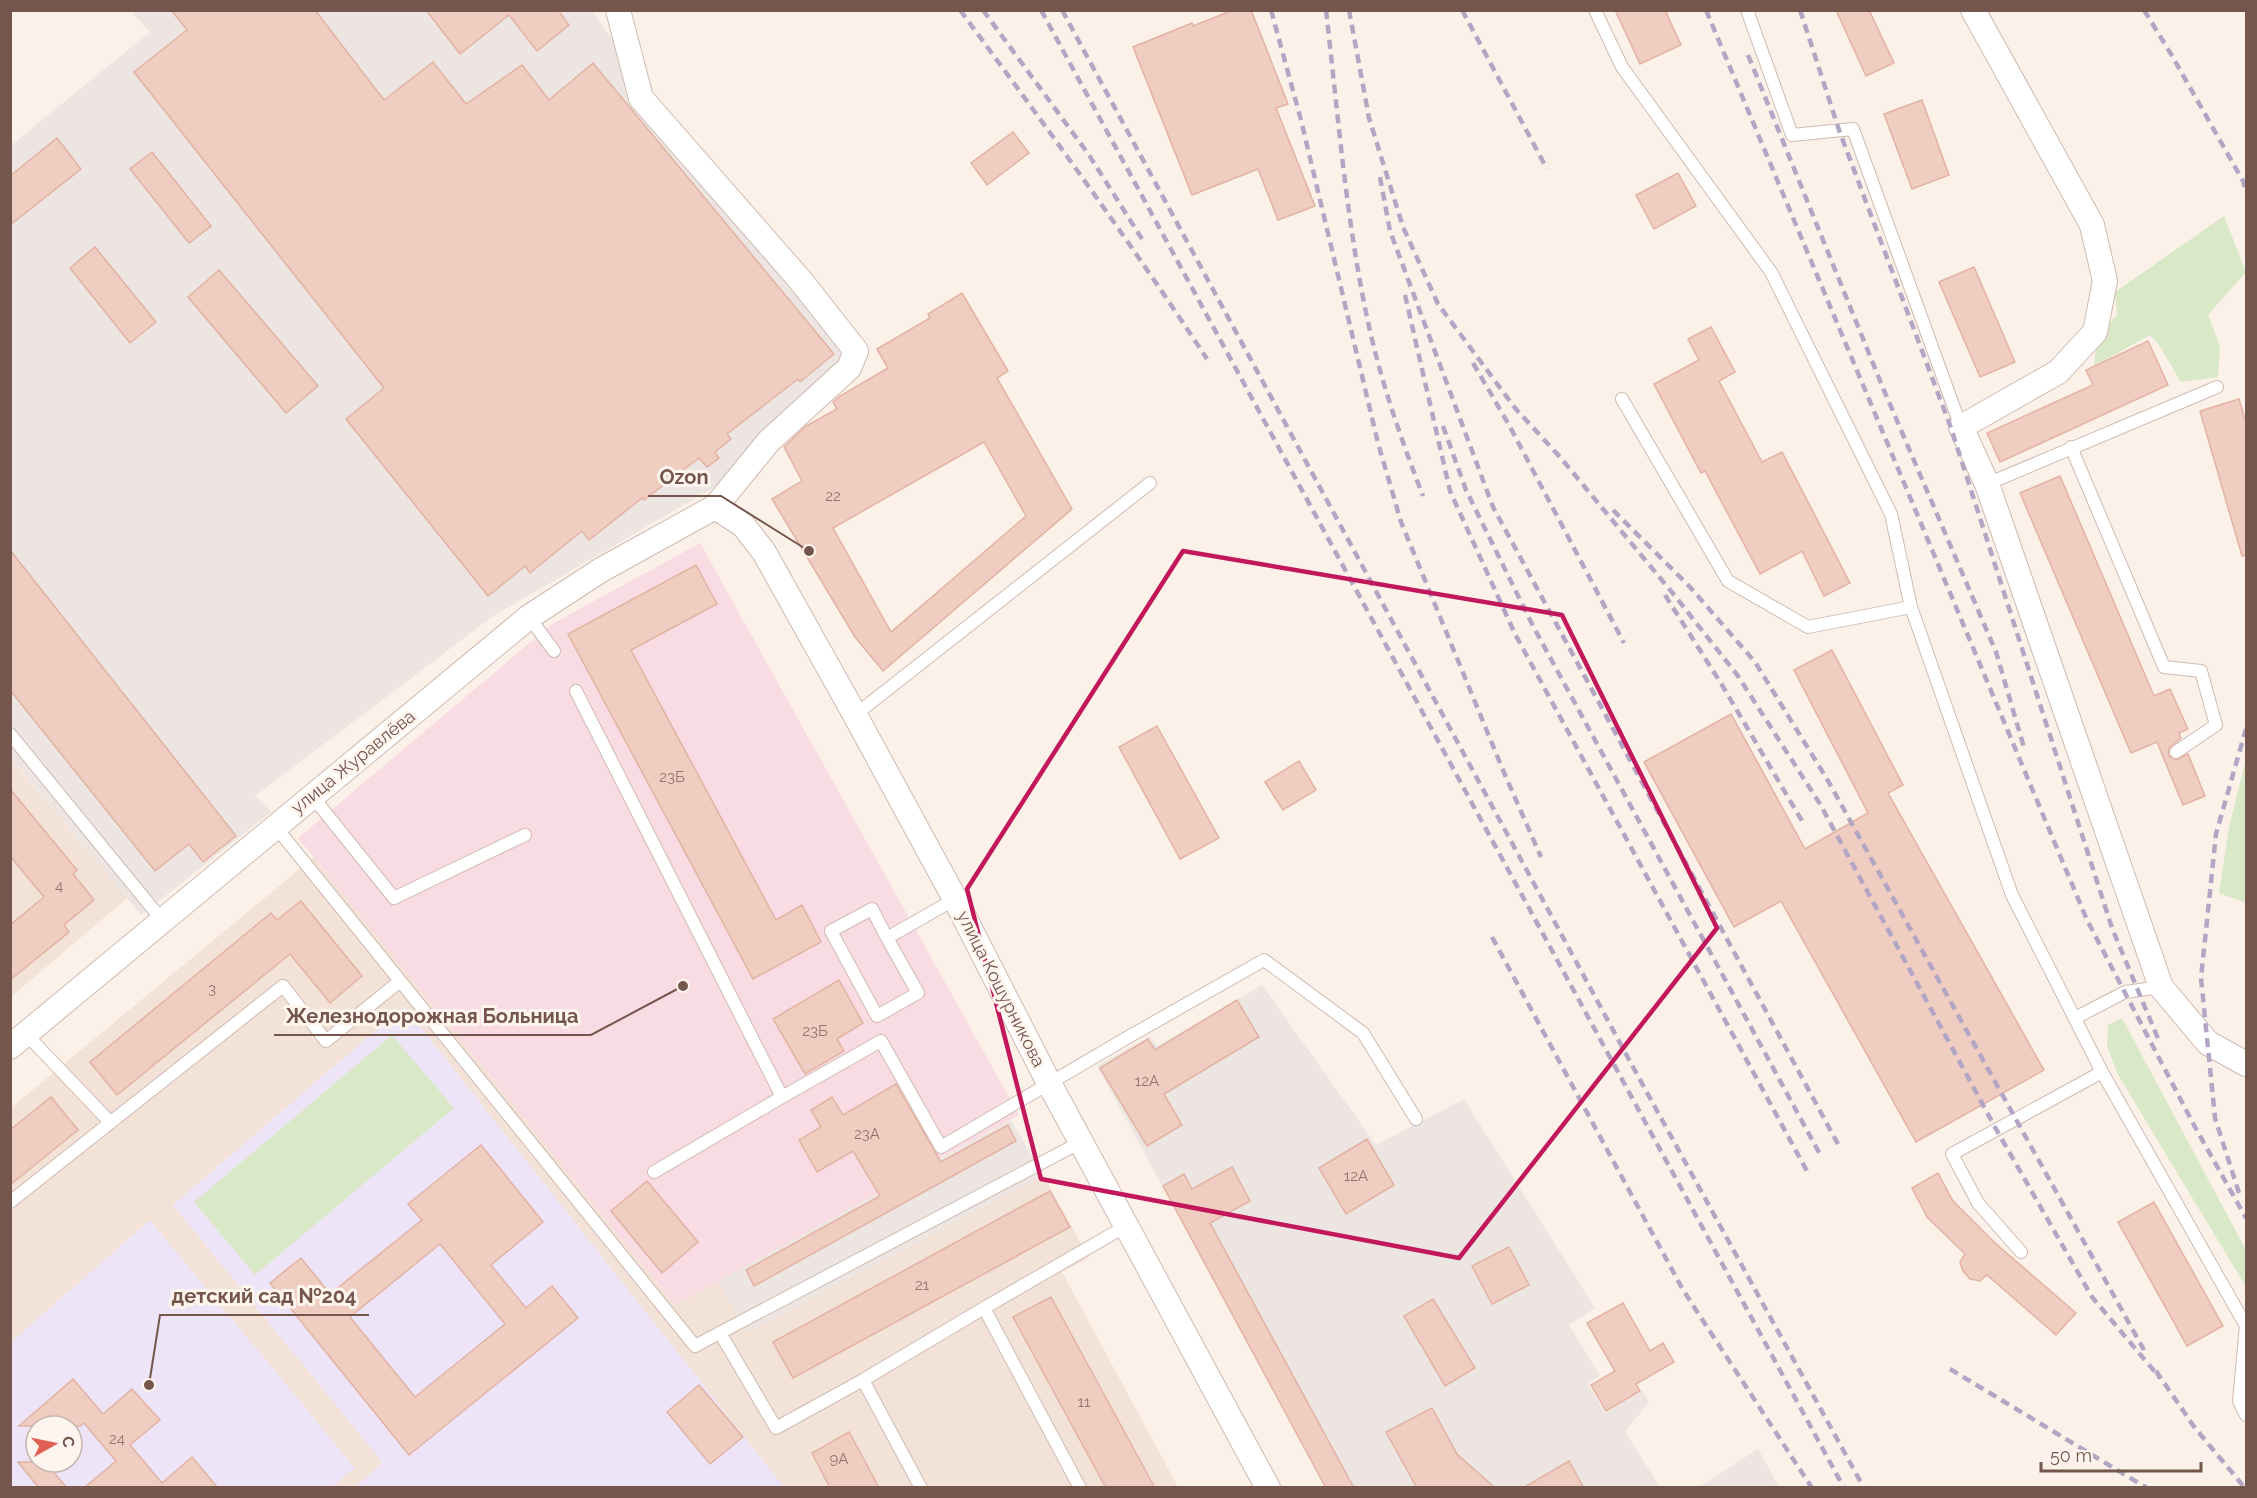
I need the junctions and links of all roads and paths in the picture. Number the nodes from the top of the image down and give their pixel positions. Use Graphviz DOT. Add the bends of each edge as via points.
graph roads {
  1 [pos="618,10"];
  2 [pos="1596,10"];
  3 [pos="1747,10"];
  4 [pos="1973,10"];
  5 [pos="2217,387"];
  6 [pos="1622,399"];
  7 [pos="1960,427"];
  8 [pos="2071,447"];
  9 [pos="1150,483"];
  10 [pos="1987,484"];
  11 [pos="715,507"];
  12 [pos="1911,607"];
  13 [pos="529,617"];
  14 [pos="554,651"];
  15 [pos="576,691"];
  16 [pos="855,715"];
  17 [pos="10,734"];
  18 [pos="2176,752"];
  19 [pos="312,796"];
  20 [pos="275,826"];
  21 [pos="525,835"];
  22 [pos="955,899"];
  23 [pos="162,920"];
  24 [pos="887,938"];
  25 [pos="400,981"];
  26 [pos="2161,987"];
  27 [pos="2074,1018"];
  28 [pos="18,1041"];
  29 [pos="2247,1065"];
  30 [pos="2102,1071"];
  31 [pos="1049,1083"];
  32 [pos="782,1097"];
  33 [pos="1416,1119"];
  34 [pos="110,1122"];
  35 [pos="1081,1142"];
  36 [pos="654,1172"];
  37 [pos="10,1202"];
  38 [pos="1126,1226"];
  39 [pos="2021,1252"];
  40 [pos="984,1308"];
  41 [pos="720,1333"];
  42 [pos="862,1380"];
  43 [pos="2247,1415"];
  44 [pos="921,1488"];
  45 [pos="1080,1488"];
  46 [pos="1268,1488"];
  1 -- 11 [label="street" via="641,98 801,281 856,351 849,368 769,441"];
  2 -- 12 [label="lane" via="1622,68 1771,272 1891,514"];
  3 -- 7 [label="lane" via="1792,135 1853,129"];
  4 -- 7 [label="street" via="2092,225 2105,281 2095,332 2058,372"];
  5 -- 8 [label="lane"];
  6 -- 12 [label="lane" via="1728,580 1808,627"];
  7 -- 10 [label="street"];
  8 -- 10 [label="lane"];
  8 -- 18 [label="lane" via="2164,667 2201,672 2216,725"];
  9 -- 16 [label="lane"];
  10 -- 26 [label="street"];
  11 -- 13 [label="street, улица Журавлёва" via="601,570"];
  11 -- 16 [label="street, улица Кошурникова" via="743,525 764,552"];
  12 -- 27 [label="lane" via="2012,895"];
  13 -- 14 [label="lane"];
  13 -- 19 [label="street, улица Журавлёва"];
  15 -- 32 [label="lane"];
  16 -- 22 [label="street, улица Кошурникова"];
  17 -- 23 [label="lane"];
  19 -- 20 [label="street, улица Журавлёва"];
  19 -- 21 [label="lane" via="394,898"];
  20 -- 23 [label="street, улица Журавлёва"];
  20 -- 25 [label="lane"];
  22 -- 24 [label="lane"];
  22 -- 31 [label="street, улица Кошурникова"];
  23 -- 28 [label="street, улица Журавлёва"];
  24 -- 24 [label="lane" via="872,909 831,931 877,1016 918,993"];
  25 -- 34 [label="lane" via="326,1041 284,986"];
  25 -- 41 [label="lane" via="695,1346"];
  26 -- 27 [label="lane" via="2125,992"];
  26 -- 29 [label="street" via="2208,1043"];
  27 -- 30 [label="lane"];
  28 -- 34 [label="lane"];
  30 -- 39 [label="lane" via="1952,1154 1978,1203"];
  30 -- 43 [label="lane" via="2246,1326 2239,1401"];
  31 -- 32 [label="lane" via="940,1147 881,1041"];
  31 -- 33 [label="lane" via="1264,960 1363,1033"];
  31 -- 35 [label="street, улица Кошурникова"];
  32 -- 36 [label="lane"];
  34 -- 37 [label="lane"];
  35 -- 38 [label="street, улица Кошурникова"];
  35 -- 41 [label="lane"];
  38 -- 40 [label="lane"];
  38 -- 46 [label="street, улица Кошурникова"];
  40 -- 42 [label="lane"];
  40 -- 45 [label="lane"];
  41 -- 42 [label="lane" via="776,1428"];
  42 -- 44 [label="lane"];
}
